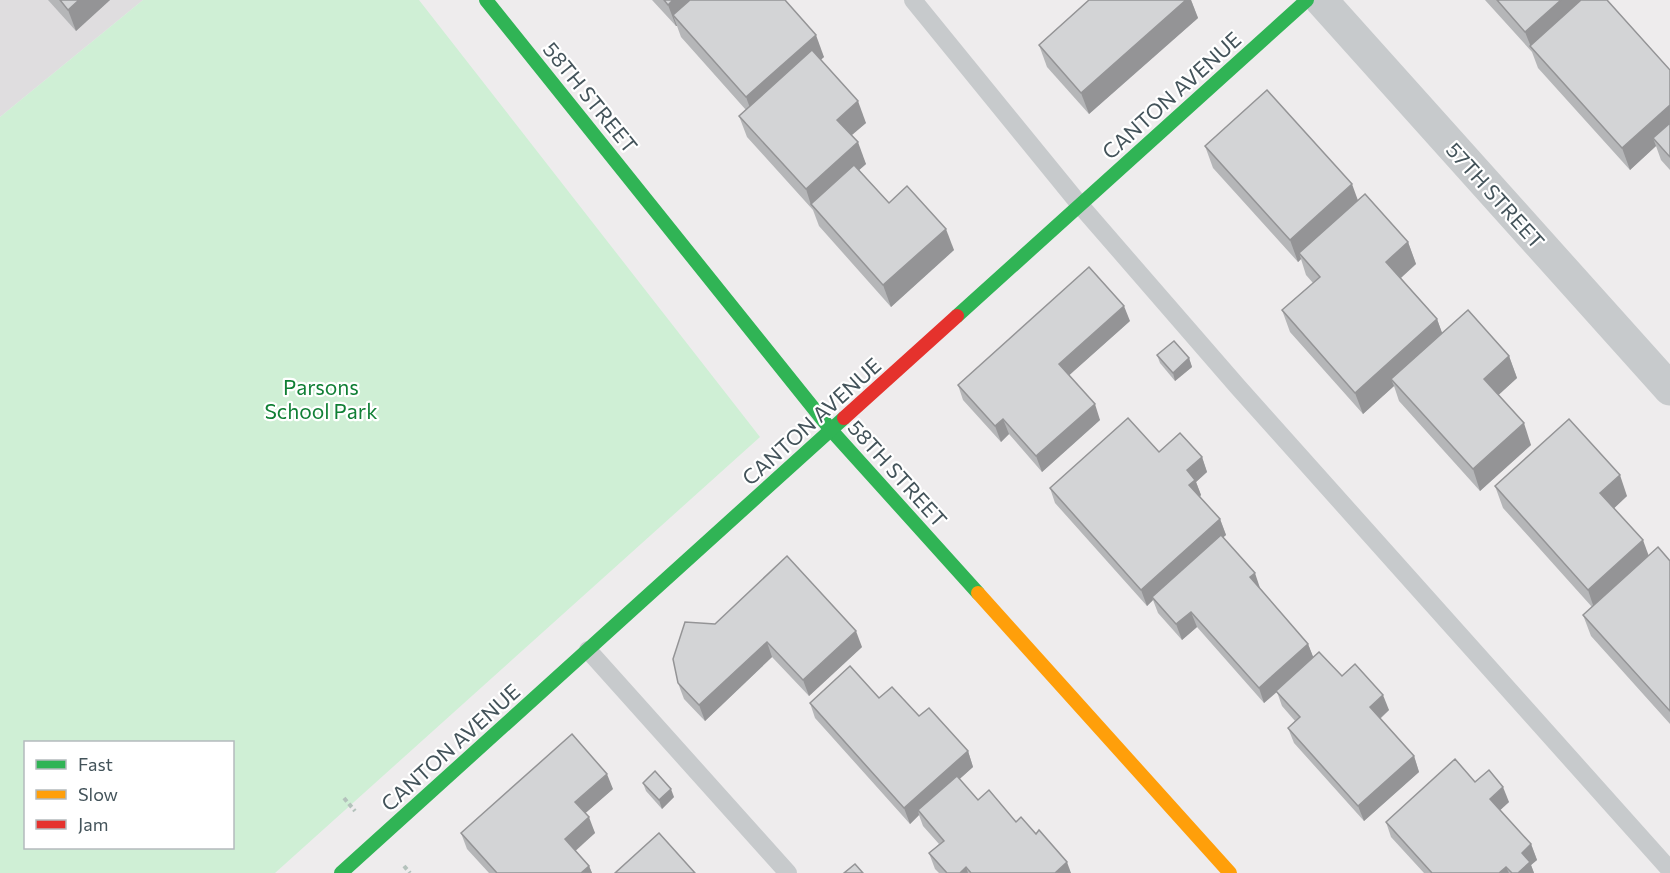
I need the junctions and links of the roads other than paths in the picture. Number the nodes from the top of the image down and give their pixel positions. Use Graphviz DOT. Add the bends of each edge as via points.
graph roads {
  1 [pos="486,0"];
  2 [pos="913,0"];
  3 [pos="1307,0"];
  4 [pos="1321,0"];
  5 [pos="1080,205"];
  6 [pos="1670,389"];
  7 [pos="831,430"];
  8 [pos="588,650"];
  9 [pos="1670,870"];
  10 [pos="341,873"];
  11 [pos="788,873"];
  12 [pos="1230,873"];
  1 -- 7 [label="street, 58TH STREET"];
  2 -- 5 [label="lane"];
  3 -- 5 [label="street, CANTON AVENUE"];
  4 -- 6 [label="street, 57TH STREET"];
  5 -- 7 [label="street, CANTON AVENUE"];
  5 -- 9 [label="lane"];
  7 -- 8 [label="street, CANTON AVENUE"];
  7 -- 12 [label="street, 58TH STREET"];
  8 -- 10 [label="street, CANTON AVENUE"];
  8 -- 11 [label="lane"];
}
